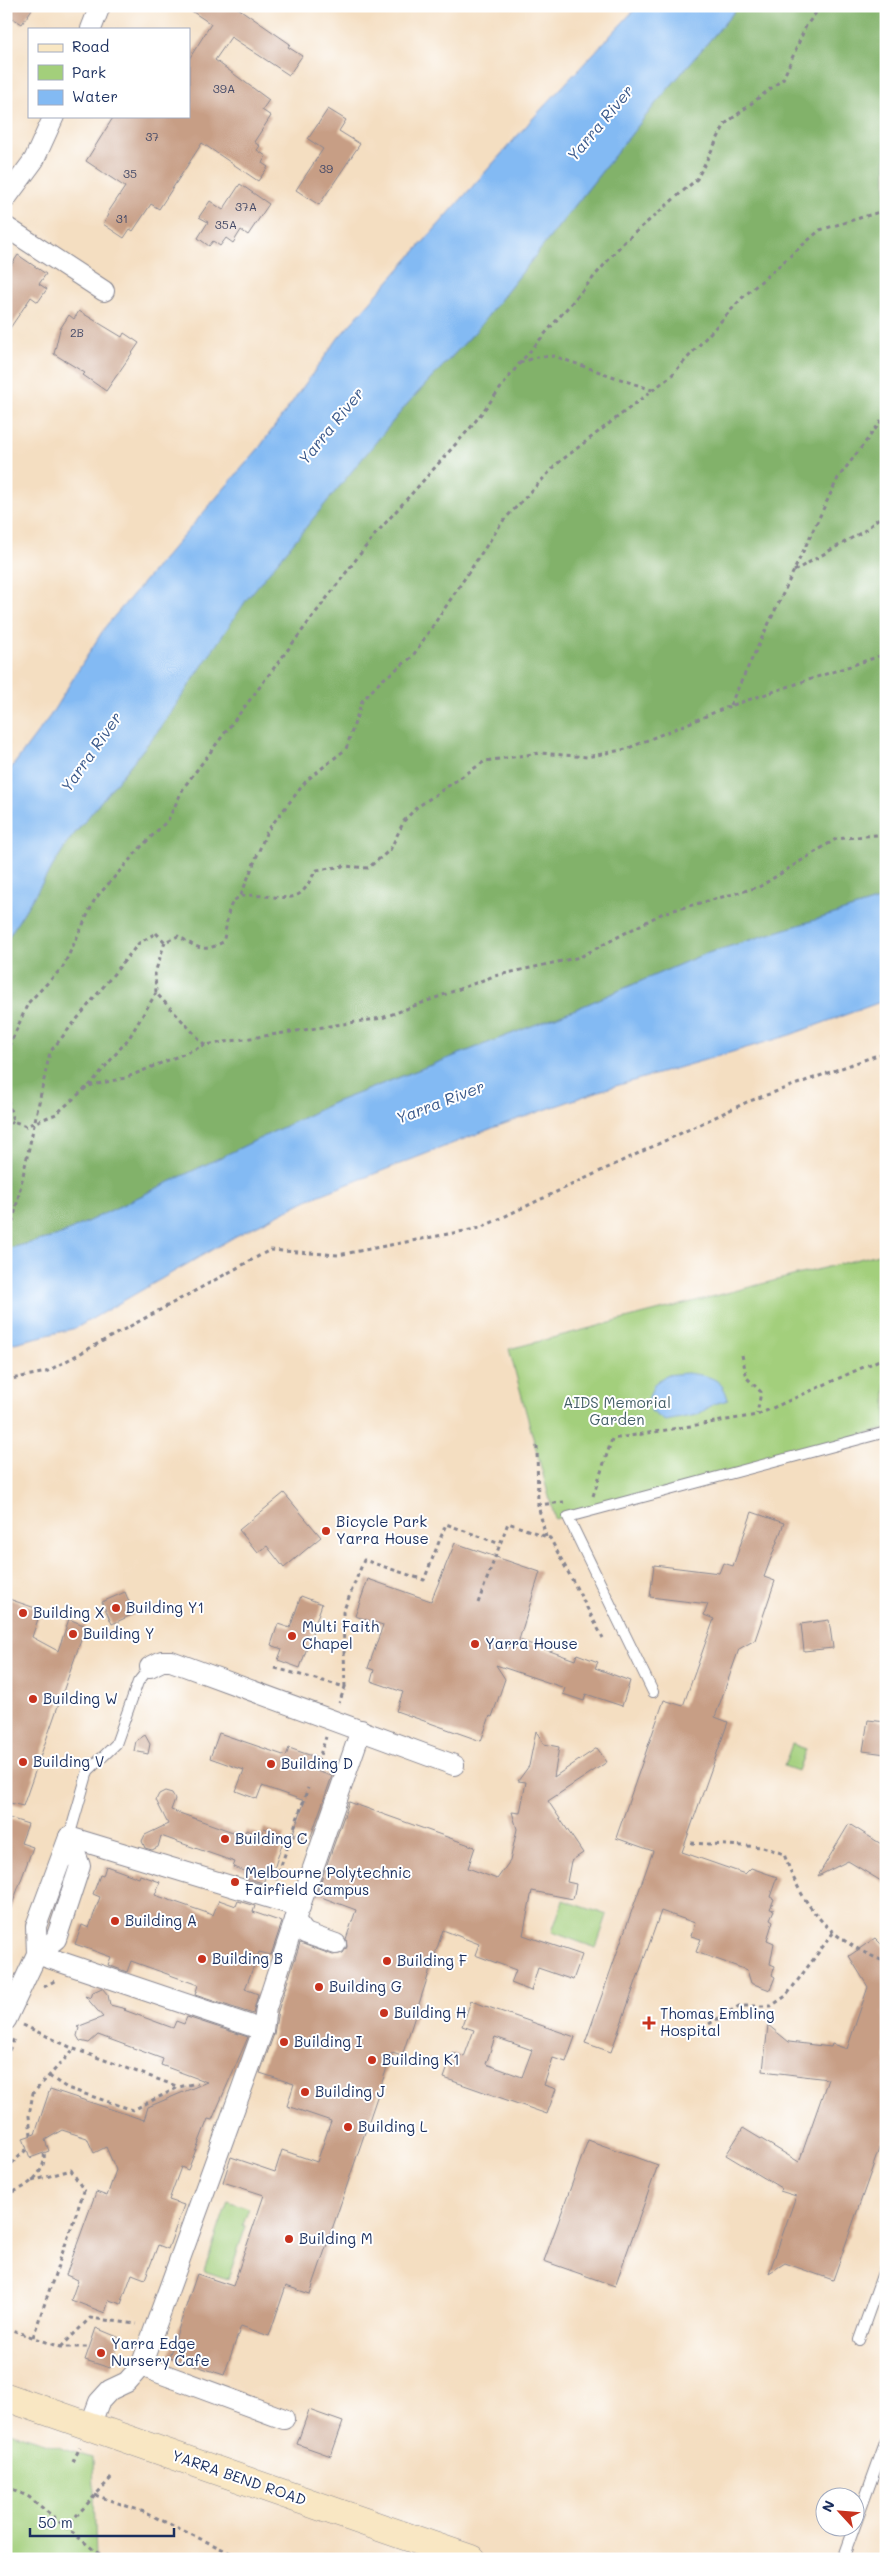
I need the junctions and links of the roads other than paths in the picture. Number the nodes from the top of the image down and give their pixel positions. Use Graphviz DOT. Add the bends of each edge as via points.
graph roads {
  1 [pos="100,6"];
  2 [pos="91,28"];
  3 [pos="53,118"];
  4 [pos="6,198"];
  5 [pos="6,227"];
  6 [pos="104,291"];
  7 [pos="886,1432"];
  8 [pos="150,1667"];
  9 [pos="653,1692"];
  10 [pos="361,1730"];
  11 [pos="454,1764"];
  12 [pos="69,1837"];
  13 [pos="297,1914"];
  14 [pos="336,1944"];
  15 [pos="37,1954"];
  16 [pos="14,2026"];
  17 [pos="263,2030"];
  18 [pos="886,2264"];
  19 [pos="859,2340"];
  20 [pos="141,2366"];
  21 [pos="6,2397"];
  22 [pos="284,2420"];
  23 [pos="90,2426"];
  24 [pos="886,2440"];
  25 [pos="471,2559"];
  26 [pos="843,2559"];
  1 -- 2 [label="street"];
  3 -- 4 [label="street" via="34,160"];
  5 -- 6 [label="street"];
  7 -- 9 [label="lane" via="568,1517"];
  8 -- 10 [label="street" via="171,1661"];
  8 -- 12 [label="lane" via="138,1682 116,1744 88,1771"];
  10 -- 11 [label="street"];
  10 -- 13 [label="street"];
  12 -- 13 [label="street" via="269,1898"];
  12 -- 15 [label="street" via="80,1866 56,1939"];
  13 -- 14 [label="street" via="305,1933"];
  13 -- 17 [label="street" via="266,2008"];
  15 -- 16 [label="street"];
  15 -- 17 [label="street"];
  17 -- 20 [label="street"];
  18 -- 19 [label="lane"];
  20 -- 22 [label="street"];
  20 -- 23 [label="street" via="127,2382 110,2390 99,2402"];
  21 -- 23 [label="street, YARRA BEND ROAD"];
  23 -- 25 [label="street, YARRA BEND ROAD"];
  24 -- 26 [label="lane"];
}
